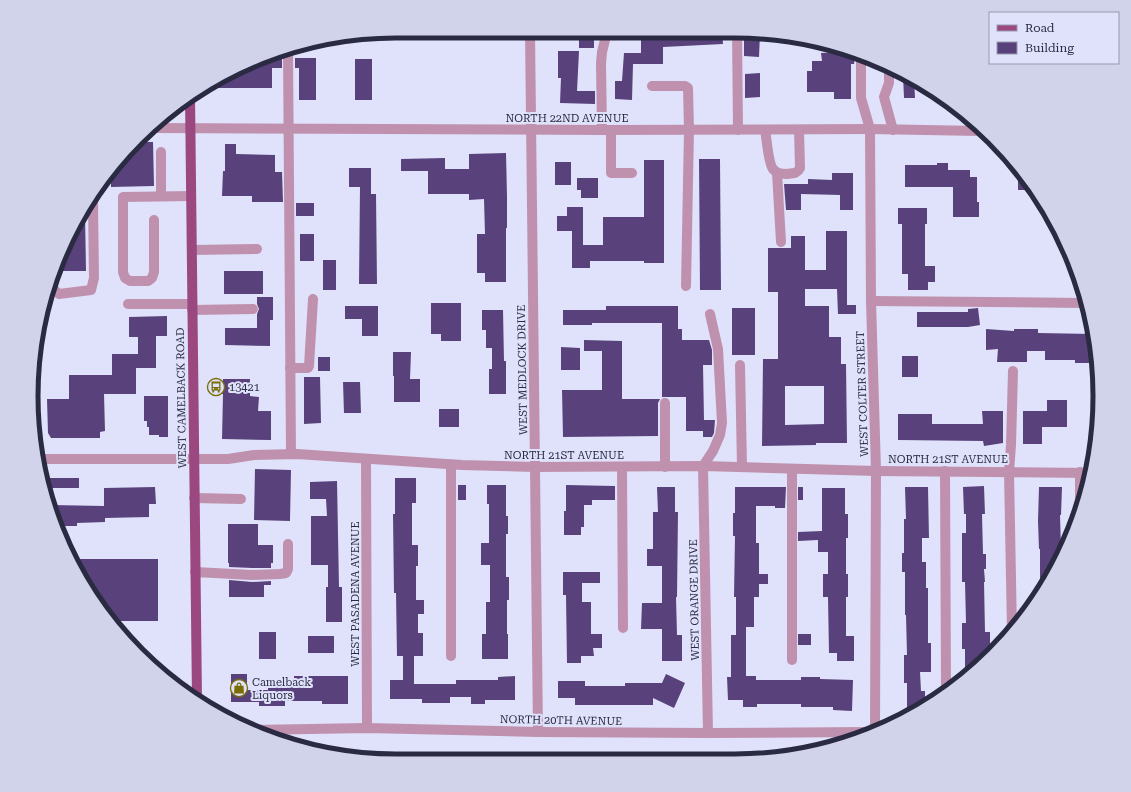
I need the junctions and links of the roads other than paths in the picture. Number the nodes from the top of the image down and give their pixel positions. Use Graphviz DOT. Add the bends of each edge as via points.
graph roads {
  1 [pos="530,38"];
  2 [pos="606,38"];
  3 [pos="737,38"];
  4 [pos="288,55"];
  5 [pos="861,61"];
  6 [pos="889,73"];
  7 [pos="652,86"];
  8 [pos="190,103"];
  9 [pos="159,128"];
  10 [pos="191,128"];
  11 [pos="289,128"];
  12 [pos="532,130"];
  13 [pos="607,130"];
  14 [pos="689,130"];
  15 [pos="738,130"];
  16 [pos="765,130"];
  17 [pos="799,130"];
  18 [pos="870,130"];
  19 [pos="892,130"];
  20 [pos="975,131"];
  21 [pos="161,152"];
  22 [pos="632,173"];
  23 [pos="777,173"];
  24 [pos="161,196"];
  25 [pos="191,196"];
  26 [pos="93,205"];
  27 [pos="154,220"];
  28 [pos="780,242"];
  29 [pos="257,249"];
  30 [pos="192,250"];
  31 [pos="686,286"];
  32 [pos="54,290"];
  33 [pos="313,299"];
  34 [pos="871,301"];
  35 [pos="1081,303"];
  36 [pos="128,304"];
  37 [pos="192,307"];
  38 [pos="254,309"];
  39 [pos="710,314"];
  40 [pos="740,365"];
  41 [pos="290,368"];
  42 [pos="1013,371"];
  43 [pos="665,403"];
  44 [pos="291,454"];
  45 [pos="194,459"];
  46 [pos="366,459"];
  47 [pos="44,460"];
  48 [pos="451,465"];
  49 [pos="703,466"];
  50 [pos="535,467"];
  51 [pos="622,467"];
  52 [pos="666,467"];
  53 [pos="742,467"];
  54 [pos="792,469"];
  55 [pos="876,471"];
  56 [pos="945,471"];
  57 [pos="1009,472"];
  58 [pos="1085,472"];
  59 [pos="194,498"];
  60 [pos="242,499"];
  61 [pos="288,544"];
  62 [pos="195,572"];
  63 [pos="1012,623"];
  64 [pos="623,628"];
  65 [pos="451,656"];
  66 [pos="792,660"];
  67 [pos="946,685"];
  68 [pos="197,694"];
  69 [pos="875,726"];
  70 [pos="367,728"];
  71 [pos="267,730"];
  72 [pos="538,732"];
  73 [pos="858,732"];
  74 [pos="708,733"];
  1 -- 12 [label="street, WEST MEDLOCK DRIVE"];
  2 -- 13 [label="street" via="601,64"];
  3 -- 15 [label="street"];
  4 -- 11 [label="street"];
  5 -- 18 [label="street, WEST COLTER STREET" via="862,98"];
  6 -- 19 [label="street" via="889,83 884,97"];
  7 -- 14 [label="street" via="688,88"];
  8 -- 10 [label="main road, WEST CAMELBACK ROAD"];
  9 -- 10 [label="street, NORTH 22ND AVENUE"];
  10 -- 11 [label="street, NORTH 22ND AVENUE"];
  10 -- 25 [label="main road, WEST CAMELBACK ROAD"];
  11 -- 12 [label="street, NORTH 22ND AVENUE"];
  11 -- 41 [label="street"];
  12 -- 13 [label="street, NORTH 22ND AVENUE"];
  12 -- 50 [label="street, WEST MEDLOCK DRIVE"];
  13 -- 14 [label="street, NORTH 22ND AVENUE"];
  13 -- 22 [label="street" via="611,173"];
  14 -- 15 [label="street, NORTH 22ND AVENUE"];
  14 -- 31 [label="street"];
  15 -- 16 [label="street, NORTH 22ND AVENUE"];
  16 -- 17 [label="street, NORTH 22ND AVENUE"];
  16 -- 23 [label="street" via="770,164"];
  17 -- 18 [label="street, NORTH 22ND AVENUE"];
  17 -- 23 [label="street" via="798,172"];
  18 -- 19 [label="street, NORTH 22ND AVENUE"];
  18 -- 34 [label="street, WEST COLTER STREET"];
  19 -- 20 [label="street, NORTH 22ND AVENUE"];
  21 -- 24 [label="street"];
  23 -- 28 [label="street"];
  24 -- 25 [label="street"];
  24 -- 27 [label="street" via="123,197 123,272 125,278 130,281 148,281 152,278"];
  25 -- 30 [label="main road, WEST CAMELBACK ROAD"];
  26 -- 32 [label="street" via="94,278 91,290 59,294"];
  29 -- 30 [label="street"];
  30 -- 37 [label="main road, WEST CAMELBACK ROAD"];
  33 -- 41 [label="street" via="309,366"];
  34 -- 35 [label="street"];
  34 -- 55 [label="street, WEST COLTER STREET"];
  36 -- 37 [label="street"];
  37 -- 38 [label="street"];
  37 -- 45 [label="main road, WEST CAMELBACK ROAD"];
  39 -- 49 [label="street" via="718,349 722,423 713,451"];
  40 -- 53 [label="street"];
  41 -- 44 [label="street"];
  42 -- 57 [label="street"];
  43 -- 52 [label="street"];
  44 -- 45 [label="street, NORTH 21ST AVENUE"];
  44 -- 46 [label="street, NORTH 21ST AVENUE"];
  45 -- 47 [label="street, NORTH 21ST AVENUE"];
  45 -- 59 [label="main road, WEST CAMELBACK ROAD"];
  46 -- 48 [label="street, NORTH 21ST AVENUE"];
  46 -- 70 [label="street, WEST PASADENA AVENUE"];
  48 -- 50 [label="street, NORTH 21ST AVENUE"];
  48 -- 65 [label="street"];
  49 -- 52 [label="street, NORTH 21ST AVENUE"];
  49 -- 53 [label="street, NORTH 21ST AVENUE"];
  49 -- 74 [label="street, WEST ORANGE DRIVE"];
  50 -- 51 [label="street, NORTH 21ST AVENUE"];
  50 -- 72 [label="street, WEST MEDLOCK DRIVE"];
  51 -- 52 [label="street, NORTH 21ST AVENUE"];
  51 -- 64 [label="street"];
  53 -- 54 [label="street, NORTH 21ST AVENUE"];
  54 -- 55 [label="street, NORTH 21ST AVENUE"];
  54 -- 66 [label="street"];
  55 -- 56 [label="street, NORTH 21ST AVENUE"];
  55 -- 69 [label="street, WEST COLTER STREET"];
  56 -- 57 [label="street, NORTH 21ST AVENUE"];
  56 -- 67 [label="street"];
  57 -- 58 [label="street, NORTH 21ST AVENUE"];
  57 -- 63 [label="street"];
  59 -- 60 [label="street"];
  59 -- 62 [label="main road, WEST CAMELBACK ROAD"];
  61 -- 62 [label="street" via="286,573 252,575"];
  62 -- 68 [label="main road, WEST CAMELBACK ROAD"];
  70 -- 71 [label="street, NORTH 20TH AVENUE"];
  70 -- 72 [label="street, NORTH 20TH AVENUE"];
  72 -- 74 [label="street, NORTH 20TH AVENUE"];
  73 -- 74 [label="street, NORTH 20TH AVENUE"];
}
